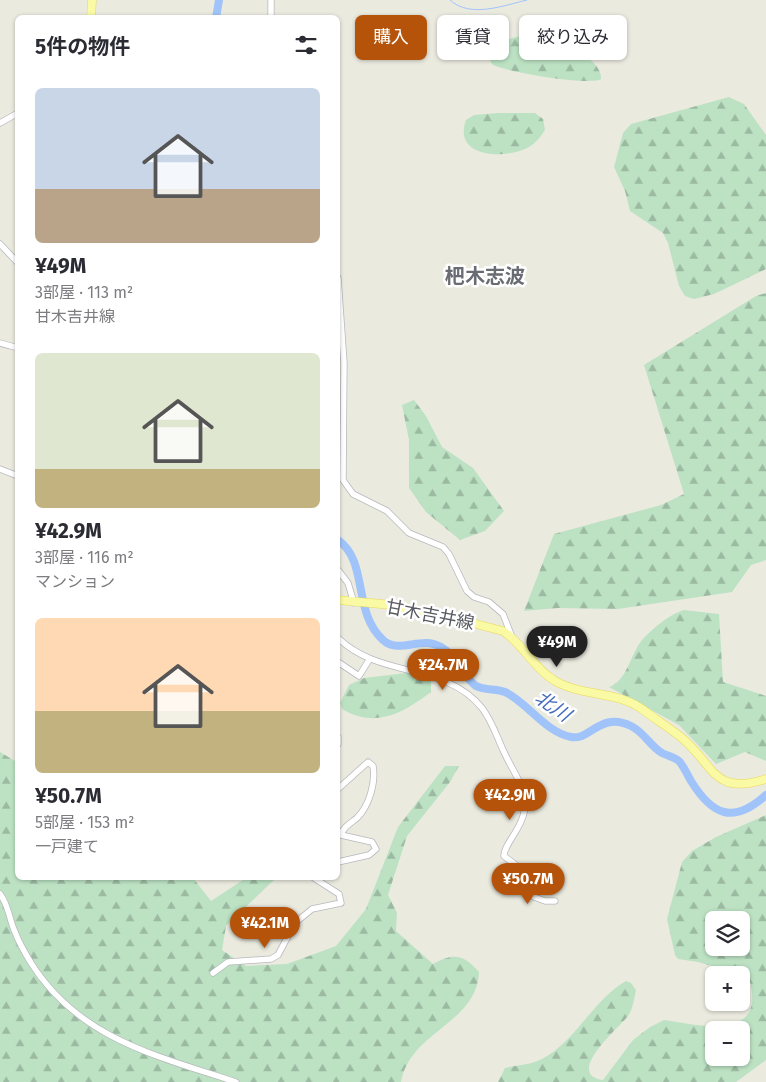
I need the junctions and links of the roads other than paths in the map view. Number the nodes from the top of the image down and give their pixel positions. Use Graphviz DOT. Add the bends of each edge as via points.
graph roads {
  1 [pos="92,0"];
  2 [pos="271,0"];
  3 [pos="91,15"];
  4 [pos="271,15"];
  5 [pos="15,115"];
  6 [pos="0,123"];
  7 [pos="0,244"];
  8 [pos="15,260"];
  9 [pos="340,306"];
  10 [pos="0,343"];
  11 [pos="15,347"];
  12 [pos="0,469"];
  13 [pos="15,475"];
  14 [pos="340,573"];
  15 [pos="340,600"];
  16 [pos="354,603"];
  17 [pos="512,637"];
  18 [pos="340,640"];
  19 [pos="369,660"];
  20 [pos="340,663"];
  21 [pos="766,779"];
  22 [pos="340,787"];
  23 [pos="340,862"];
  24 [pos="317,880"];
  25 [pos="0,894"];
  26 [pos="555,901"];
  27 [pos="213,973"];
  28 [pos="236,1082"];
  1 -- 3 [label="main road"];
  2 -- 4 [label="street"];
  5 -- 6 [label="street"];
  7 -- 8 [label="street"];
  9 -- 17 [label="street" via="344,363 343,480 353,494 387,510 409,533 442,547 449,554 467,591 489,602 503,614"];
  10 -- 11 [label="street"];
  12 -- 13 [label="street"];
  14 -- 16 [label="street" via="348,583"];
  15 -- 16 [label="main road, 甘木吉井線"];
  16 -- 17 [label="main road, 甘木吉井線" via="392,605 434,613 489,627"];
  17 -- 21 [label="main road, 甘木吉井線" via="552,680 635,704 684,739 724,781 748,785"];
  18 -- 19 [label="street"];
  19 -- 20 [label="street" via="359,676"];
  19 -- 26 [label="street" via="452,683 481,707 520,784 525,802 518,830 504,850 504,856 525,872 534,897"];
  22 -- 23 [label="street" via="368,762 372,766 374,782 367,803 341,835 372,842 376,849 369,855"];
  24 -- 27 [label="street" via="339,894 341,902 312,909 290,930 278,955 271,959 228,962"];
  25 -- 28 [label="street" via="31,963 56,997 95,1027 140,1050"];
}
